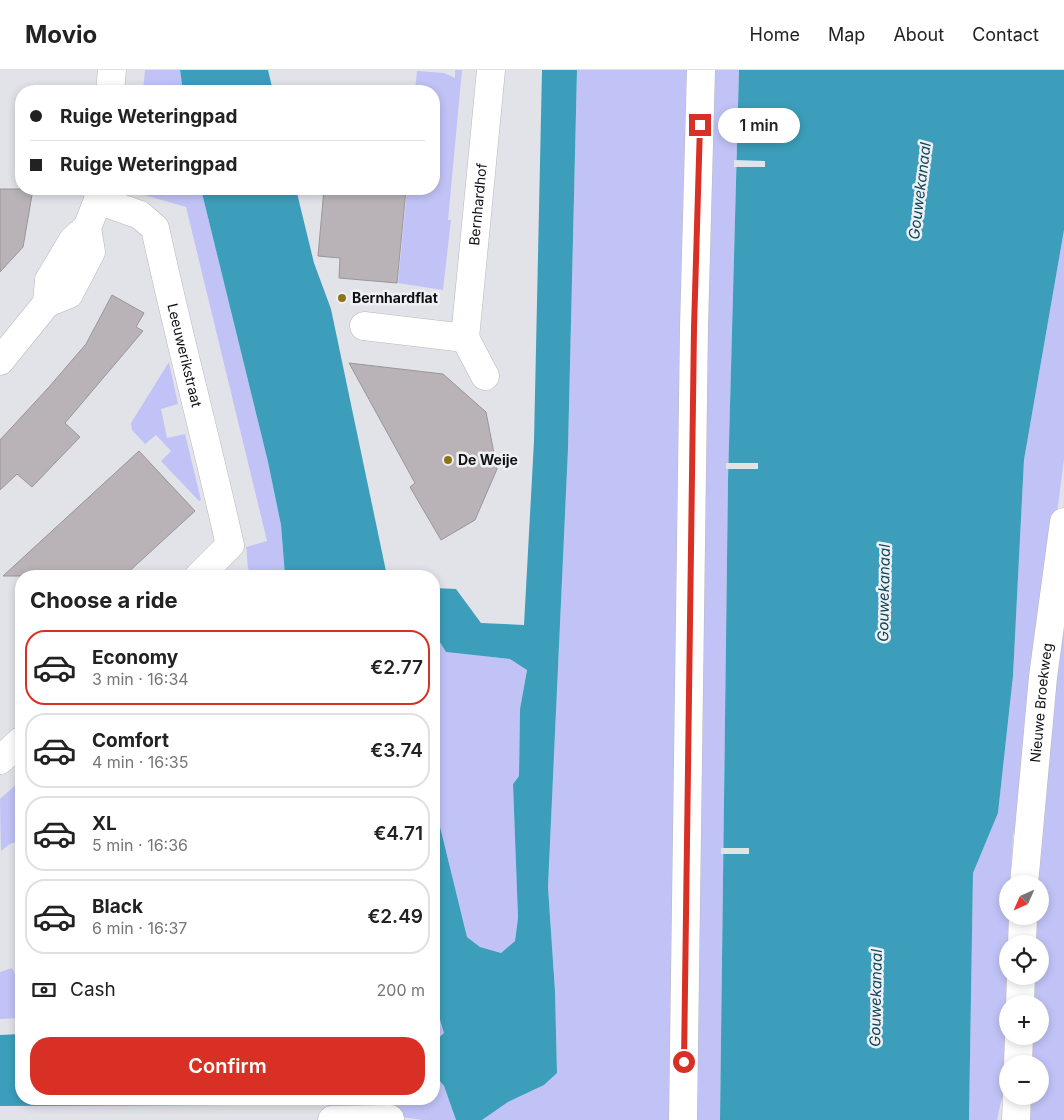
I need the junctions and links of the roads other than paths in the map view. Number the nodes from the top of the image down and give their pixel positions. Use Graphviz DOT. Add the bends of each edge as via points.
graph roads {
  1 [pos="112,70"];
  2 [pos="492,70"];
  3 [pos="701,70"];
  4 [pos="111,85"];
  5 [pos="98,195"];
  6 [pos="100,195"];
  7 [pos="364,326"];
  8 [pos="464,338"];
  9 [pos="0,361"];
  10 [pos="485,376"];
  11 [pos="1064,522"];
  12 [pos="205,570"];
  13 [pos="15,746"];
  14 [pos="0,760"];
  15 [pos="1025,875"];
  16 [pos="1017,1105"];
  17 [pos="390,1119"];
  18 [pos="332,1120"];
  19 [pos="683,1120"];
  20 [pos="1016,1120"];
  1 -- 4 [label="street"];
  2 -- 8 [label="street, Bernhardhof"];
  3 -- 19 [label="street" via="694,328"];
  5 -- 9 [label="street" via="87,228 73,240 49,280 47,303"];
  6 -- 12 [label="street, Leeuwerikstraat" via="140,214 155,228 230,545"];
  7 -- 8 [label="street"];
  8 -- 10 [label="street"];
  11 -- 15 [label="street, Nieuwe Broekweg" via="1042,677"];
  13 -- 14 [label="street"];
  16 -- 20 [label="street"];
  17 -- 18 [label="street"];
}
